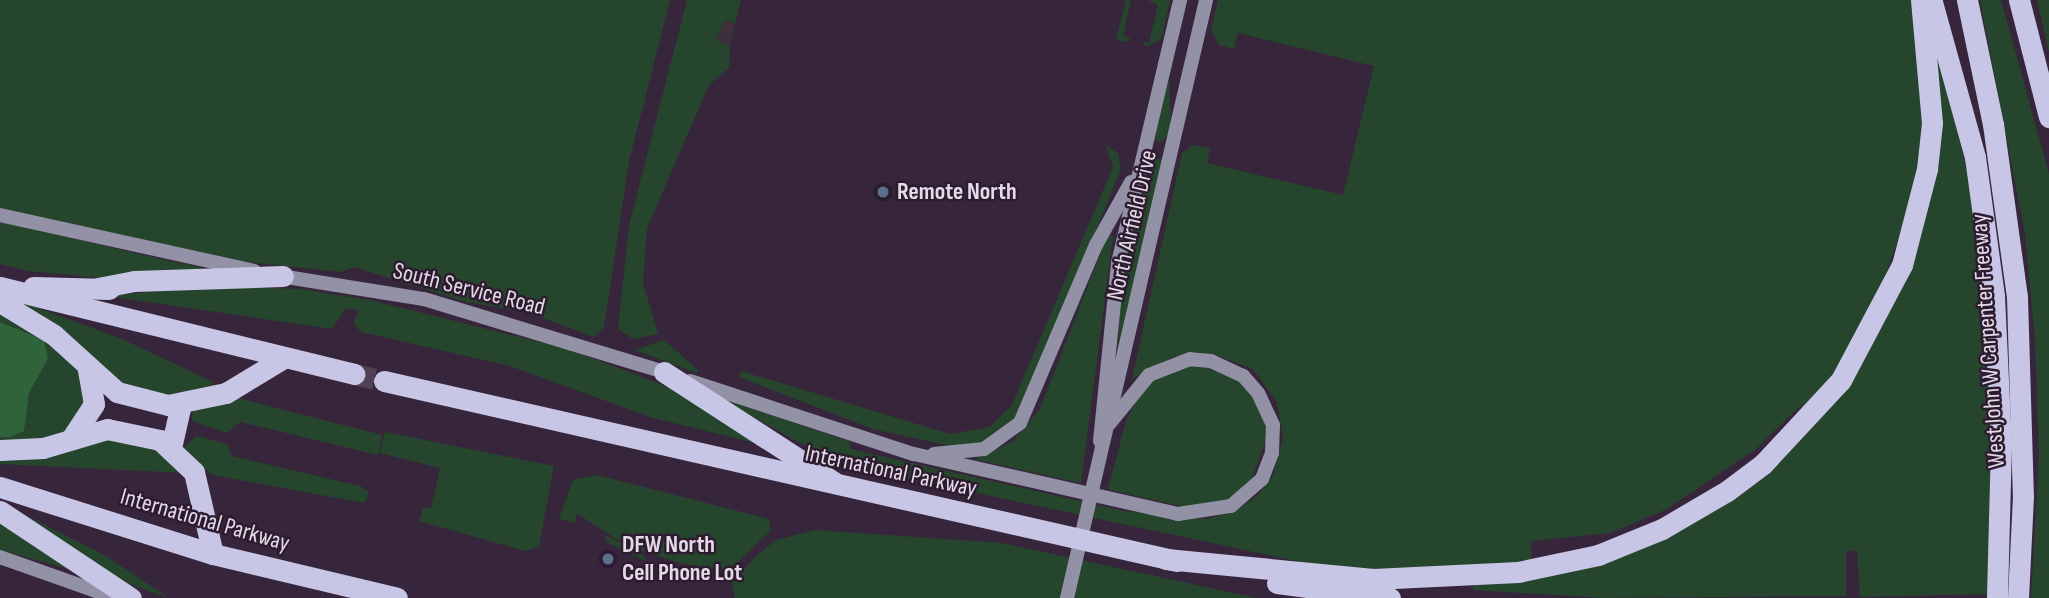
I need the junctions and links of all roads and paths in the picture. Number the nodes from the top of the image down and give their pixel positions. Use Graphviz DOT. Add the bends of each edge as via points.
graph roads {
  1 [pos="1180,0"];
  2 [pos="1206,0"];
  3 [pos="1921,0"];
  4 [pos="1931,0"];
  5 [pos="1967,0"];
  6 [pos="2019,0"];
  7 [pos="2049,117"];
  8 [pos="1140,165"];
  9 [pos="0,215"];
  10 [pos="283,276"];
  11 [pos="2,292"];
  12 [pos="282,359"];
  13 [pos="87,366"];
  14 [pos="664,372"];
  15 [pos="354,374"];
  16 [pos="384,381"];
  17 [pos="181,404"];
  18 [pos="1110,424"];
  19 [pos="69,440"];
  20 [pos="171,448"];
  21 [pos="0,450"];
  22 [pos="914,454"];
  23 [pos="1099,460"];
  24 [pos="0,487"];
  25 [pos="841,488"];
  26 [pos="0,511"];
  27 [pos="213,554"];
  28 [pos="0,556"];
  29 [pos="1166,559"];
  30 [pos="116,598"];
  31 [pos="131,598"];
  32 [pos="397,598"];
  33 [pos="1067,598"];
  34 [pos="1390,598"];
  35 [pos="1997,598"];
  36 [pos="2018,598"];
  1 -- 8 [label="main road, North Airfield Drive"];
  2 -- 18 [label="main road, North Airfield Drive"];
  3 -- 29 [label="highway" via="1932,123 1927,169 1902,265 1841,380 1763,464 1727,491 1609,551 1518,572 1373,579"];
  4 -- 35 [label="highway" via="1975,157 1994,296 2001,443"];
  5 -- 36 [label="highway, West John W Carpenter Freeway" via="1996,136 2017,297 2023,441"];
  6 -- 7 [label="highway"];
  8 -- 22 [label="main road" via="1096,245 1020,423 984,449"];
  8 -- 23 [label="main road, North Airfield Drive" via="1109,324"];
  9 -- 10 [label="main road, South Service Road"];
  10 -- 11 [label="highway"];
  10 -- 14 [label="main road, South Service Road" via="424,299"];
  11 -- 12 [label="highway"];
  11 -- 13 [label="highway"];
  12 -- 15 [label="highway"];
  12 -- 17 [label="highway" via="226,393"];
  13 -- 17 [label="highway" via="117,392"];
  13 -- 19 [label="highway" via="94,404"];
  14 -- 22 [label="main road, South Service Road"];
  14 -- 25 [label="highway"];
  16 -- 25 [label="highway, International Parkway"];
  17 -- 20 [label="highway"];
  18 -- 22 [label="main road, South Service Road" via="1149,375 1190,359 1211,361 1252,385 1265,404 1274,442 1262,479 1249,494 1198,515"];
  18 -- 23 [label="main road, North Airfield Drive"];
  19 -- 20 [label="highway" via="107,429"];
  19 -- 21 [label="highway"];
  20 -- 27 [label="highway" via="194,472"];
  23 -- 33 [label="main road, North Airfield Drive"];
  24 -- 27 [label="highway, International Parkway"];
  25 -- 29 [label="highway, International Parkway"];
  26 -- 31 [label="highway"];
  27 -- 32 [label="highway, International Parkway"];
  28 -- 30 [label="main road"];
  29 -- 34 [label="highway, International Parkway"];
}
